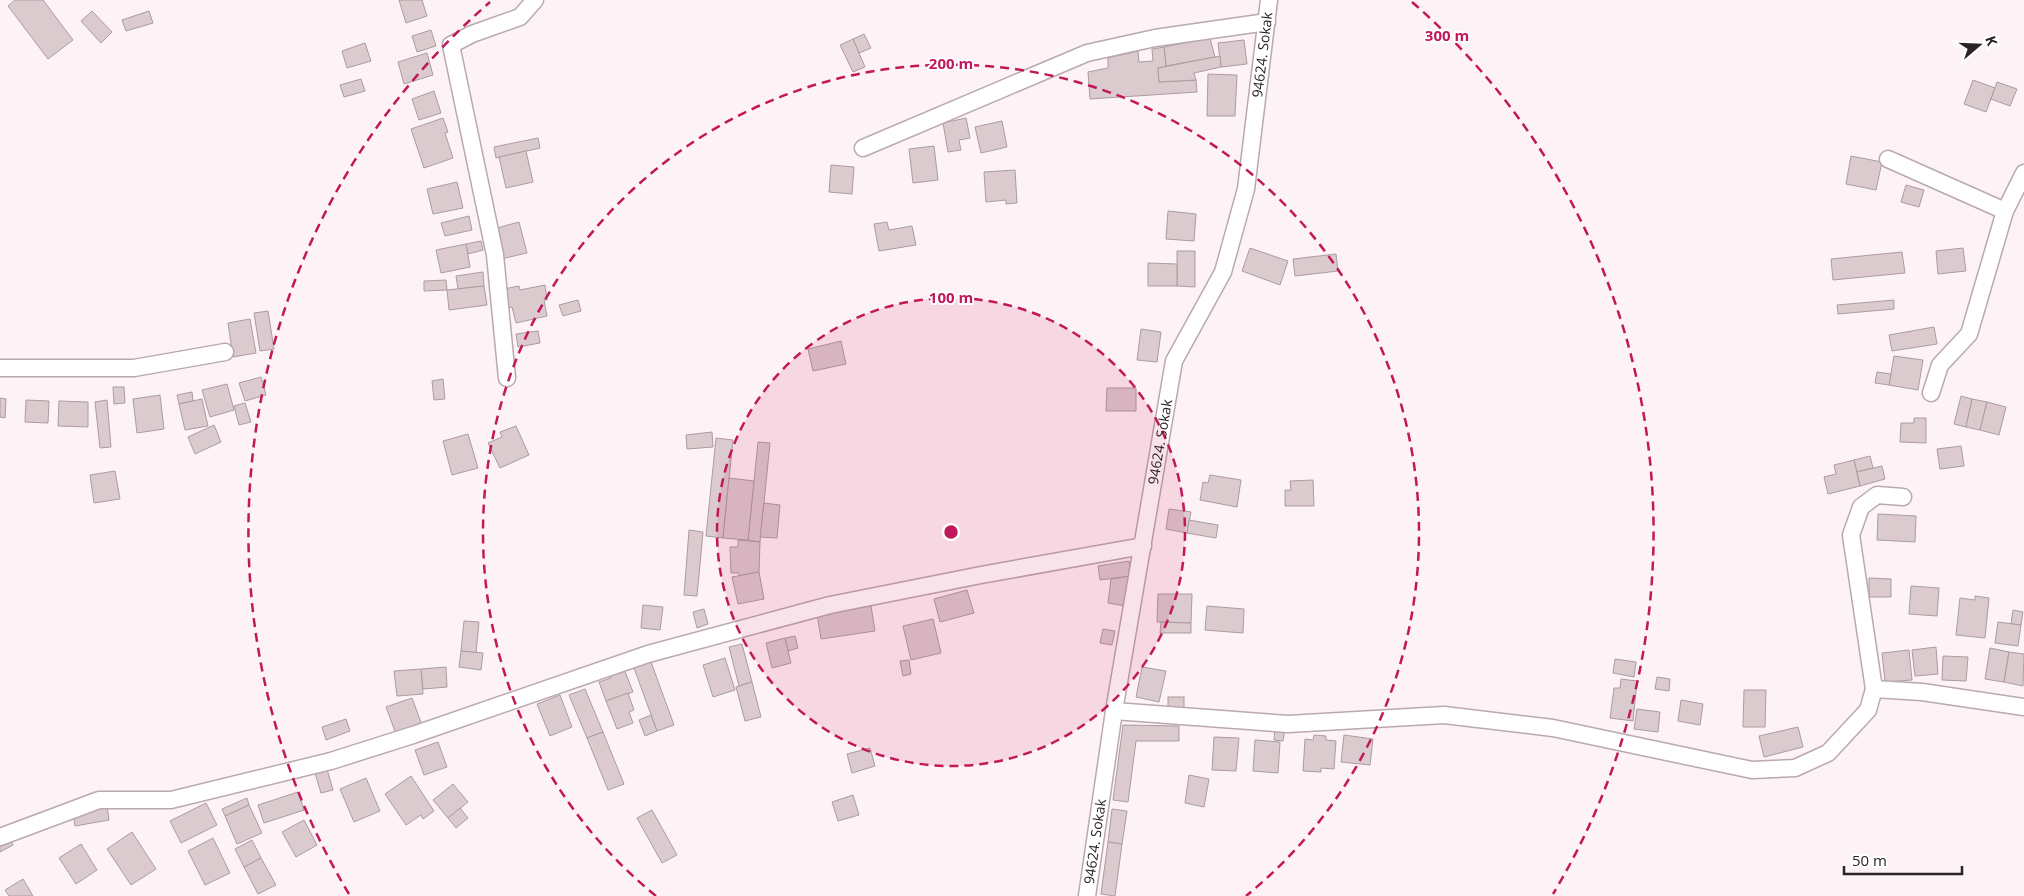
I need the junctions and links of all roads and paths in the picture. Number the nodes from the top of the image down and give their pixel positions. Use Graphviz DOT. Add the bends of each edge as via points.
graph roads {
  1 [pos="535,0"];
  2 [pos="1269,0"];
  3 [pos="1266,22"];
  4 [pos="863,148"];
  5 [pos="1888,158"];
  6 [pos="2024,173"];
  7 [pos="2005,211"];
  8 [pos="224,352"];
  9 [pos="0,368"];
  10 [pos="507,378"];
  11 [pos="1931,392"];
  12 [pos="1902,497"];
  13 [pos="1143,546"];
  14 [pos="1874,689"];
  15 [pos="2024,707"];
  16 [pos="1114,712"];
  17 [pos="0,837"];
  18 [pos="1086,896"];
  1 -- 10 [label="street" via="520,17 472,34 451,46 495,255"];
  2 -- 3 [label="street, 94624. Sokak"];
  3 -- 4 [label="street" via="1155,38 1087,53"];
  3 -- 13 [label="street, 94624. Sokak" via="1246,189 1223,272 1174,361"];
  5 -- 7 [label="street"];
  6 -- 7 [label="street"];
  7 -- 11 [label="street" via="1969,334 1940,365"];
  8 -- 9 [label="street" via="134,368"];
  12 -- 14 [label="street" via="1877,496 1861,507 1851,535"];
  13 -- 16 [label="street, 94624. Sokak"];
  13 -- 17 [label="street" via="981,574 830,606 648,654 331,761 171,800 99,800"];
  14 -- 15 [label="street" via="1922,692"];
  14 -- 16 [label="street" via="1868,710 1828,753 1795,768 1752,770 1553,728 1444,715 1288,724"];
  16 -- 18 [label="street, 94624. Sokak"];
}
